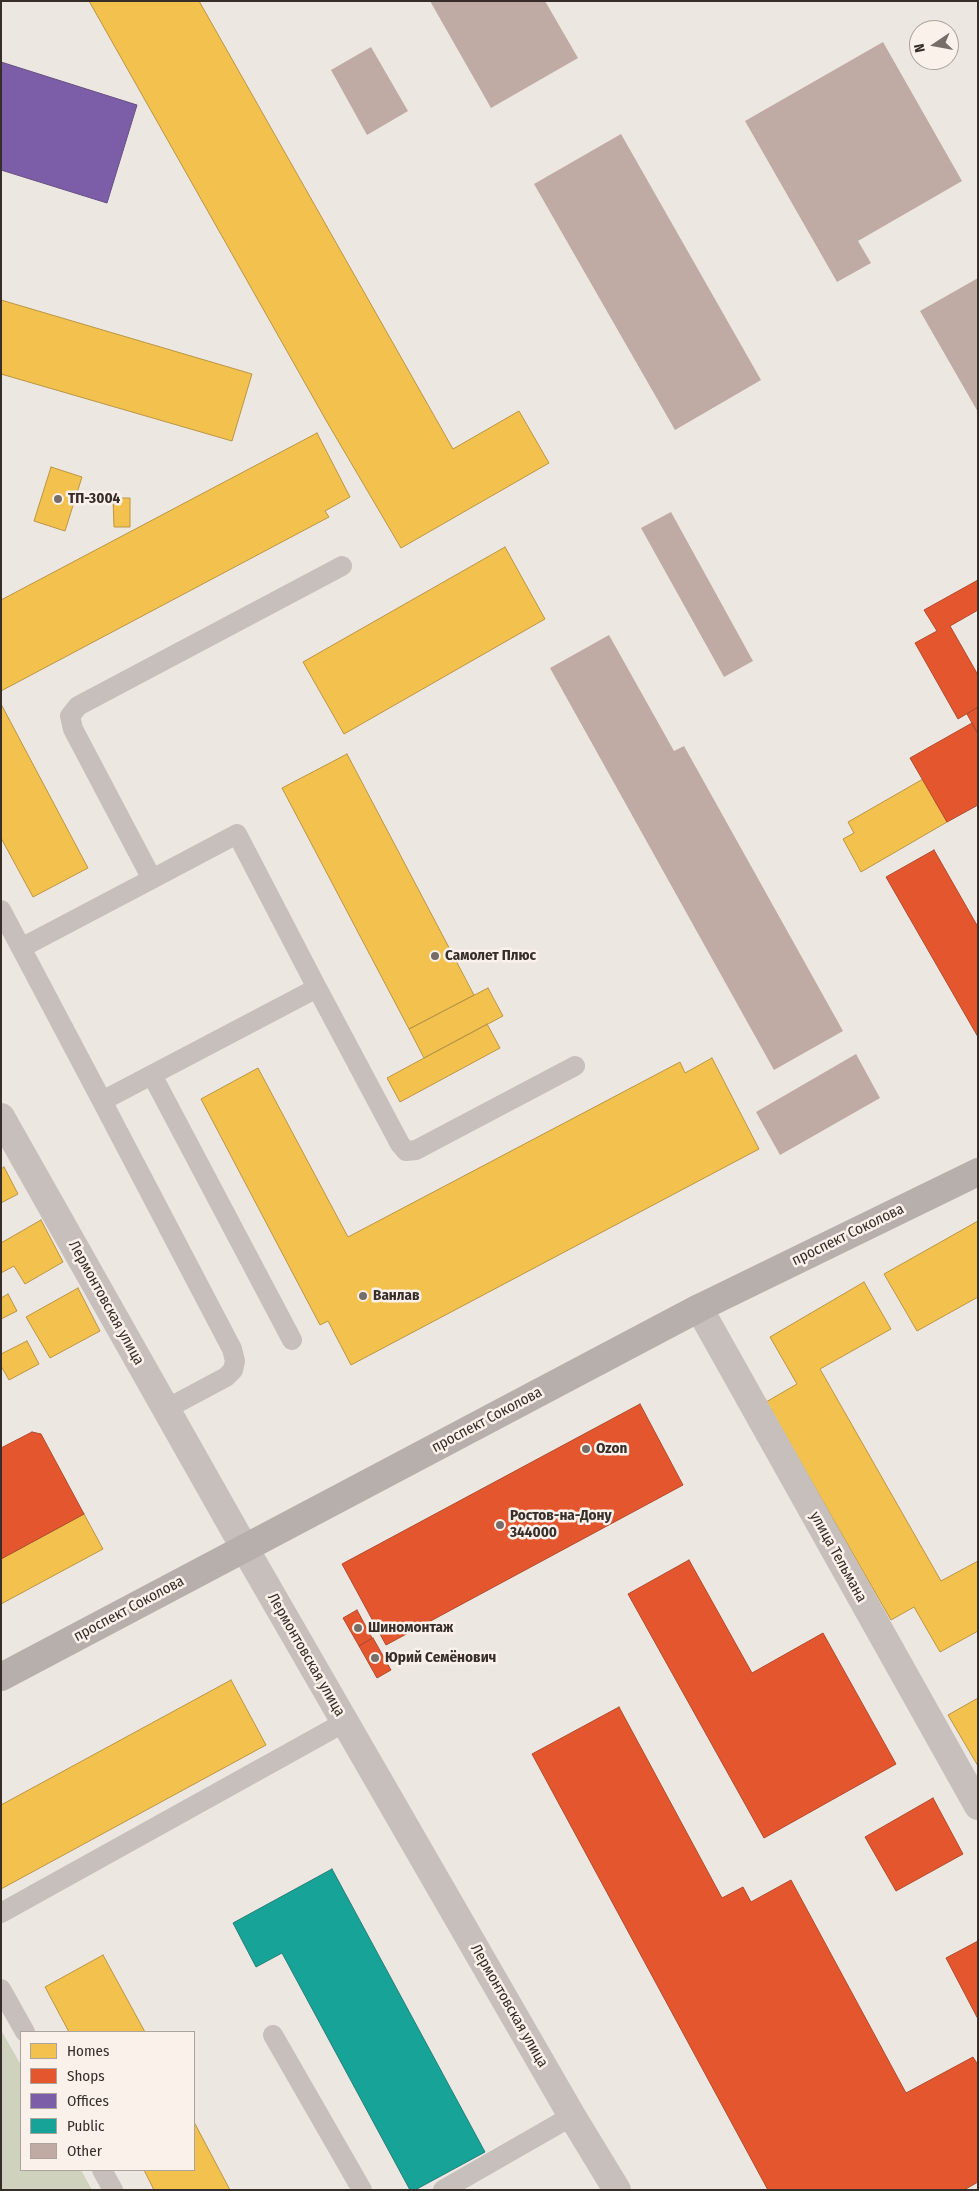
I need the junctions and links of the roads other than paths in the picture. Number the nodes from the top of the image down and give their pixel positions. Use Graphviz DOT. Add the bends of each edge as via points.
graph roads {
  1 [pos="342,566"];
  2 [pos="152,879"];
  3 [pos="1,910"];
  4 [pos="21,948"];
  5 [pos="317,988"];
  6 [pos="575,1066"];
  7 [pos="152,1075"];
  8 [pos="102,1101"];
  9 [pos="1,1117"];
  10 [pos="978,1172"];
  11 [pos="699,1308"];
  12 [pos="292,1340"];
  13 [pos="166,1409"];
  14 [pos="244,1547"];
  15 [pos="1,1677"];
  16 [pos="345,1722"];
  17 [pos="978,1806"];
  18 [pos="1,1913"];
  19 [pos="1,1989"];
  20 [pos="24,2031"];
  21 [pos="273,2035"];
  22 [pos="572,2116"];
  23 [pos="103,2171"];
  24 [pos="113,2190"];
  25 [pos="362,2190"];
  26 [pos="443,2190"];
  27 [pos="617,2190"];
  1 -- 2 [label="lane" via="78,706 70,716 72,729"];
  2 -- 4 [label="lane"];
  2 -- 5 [label="lane" via="237,834"];
  3 -- 4 [label="lane"];
  4 -- 8 [label="lane"];
  5 -- 6 [label="lane" via="406,1151 416,1150"];
  5 -- 7 [label="lane"];
  7 -- 8 [label="lane"];
  7 -- 12 [label="lane"];
  8 -- 13 [label="lane" via="232,1349 235,1361 233,1370 226,1377"];
  9 -- 13 [label="street, Лермонтовская улица"];
  10 -- 11 [label="main road, проспект Соколова"];
  11 -- 14 [label="main road, проспект Соколова"];
  11 -- 17 [label="street, улица Тельмана"];
  13 -- 14 [label="street, Лермонтовская улица"];
  14 -- 15 [label="main road, проспект Соколова"];
  14 -- 16 [label="street, Лермонтовская улица"];
  16 -- 18 [label="lane"];
  16 -- 22 [label="street, Лермонтовская улица"];
  19 -- 20 [label="lane"];
  21 -- 25 [label="lane"];
  22 -- 26 [label="lane"];
  22 -- 27 [label="street, Лермонтовская улица"];
  23 -- 24 [label="lane"];
}
